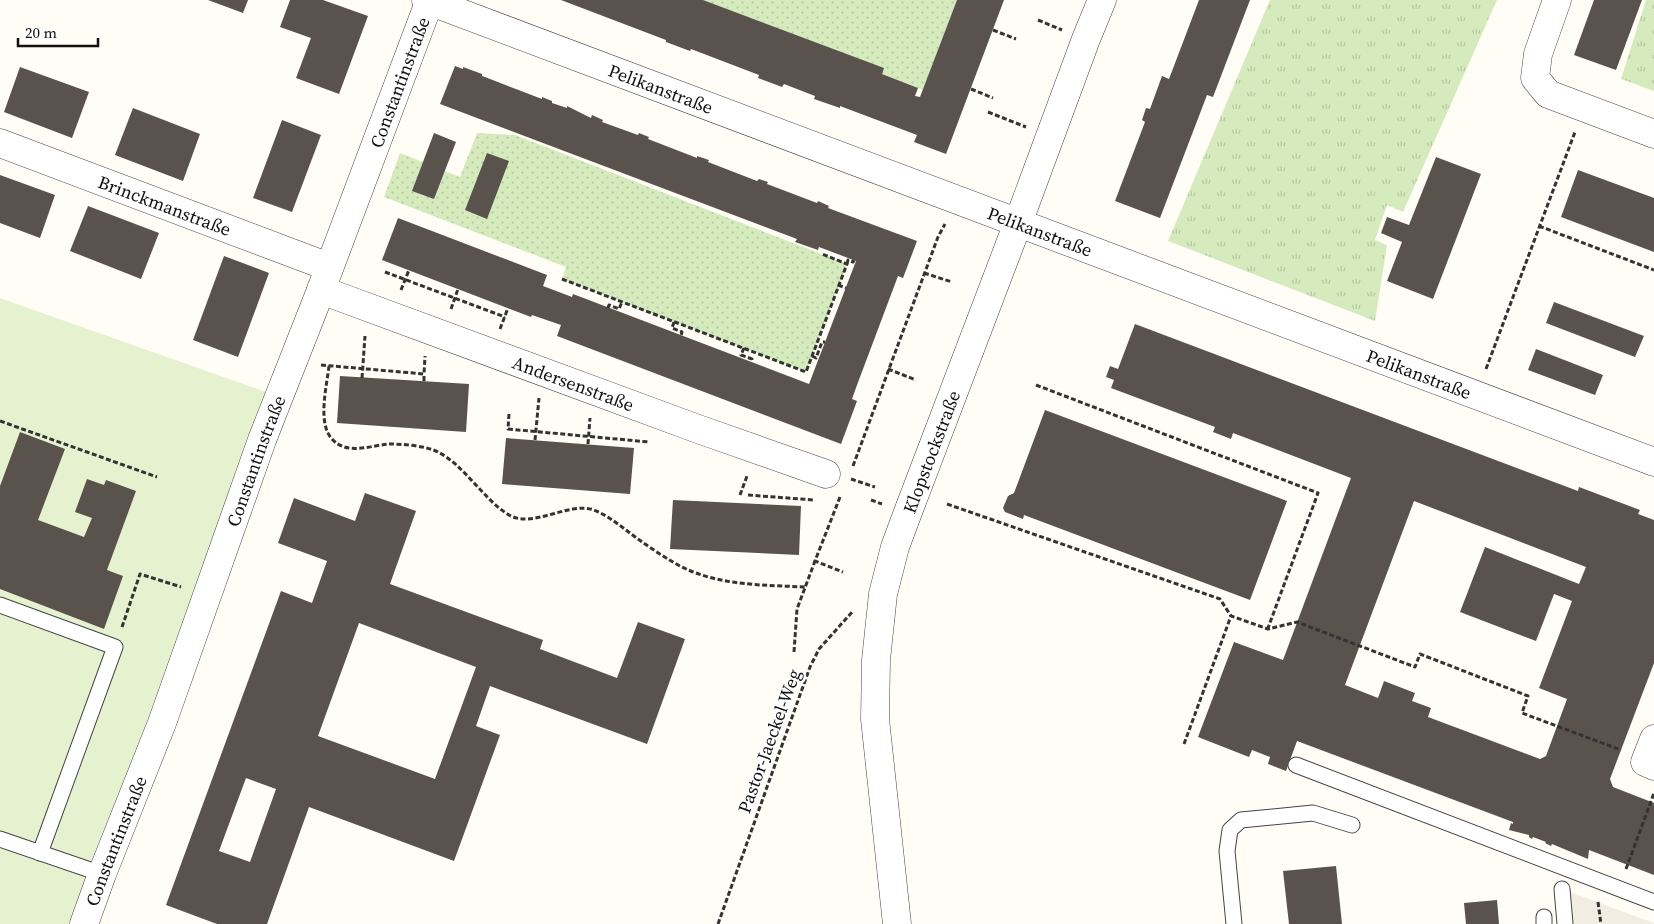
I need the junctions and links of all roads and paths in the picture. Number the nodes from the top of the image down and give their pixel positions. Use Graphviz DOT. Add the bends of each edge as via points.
graph roads {
  1 [pos="428,0"];
  2 [pos="1102,0"];
  3 [pos="1557,0"];
  4 [pos="1038,20"];
  5 [pos="993,30"];
  6 [pos="1065,31"];
  7 [pos="1016,39"];
  8 [pos="971,89"];
  9 [pos="993,98"];
  10 [pos="1584,108"];
  11 [pos="988,112"];
  12 [pos="1030,128"];
  13 [pos="1654,134"];
  14 [pos="0,143"];
  15 [pos="946,221"];
  16 [pos="1018,223"];
  17 [pos="1540,226"];
  18 [pos="822,254"];
  19 [pos="854,260"];
  20 [pos="847,264"];
  21 [pos="1654,270"];
  22 [pos="385,272"];
  23 [pos="924,273"];
  24 [pos="325,279"];
  25 [pos="562,280"];
  26 [pos="952,282"];
  27 [pos="838,286"];
  28 [pos="846,288"];
  29 [pos="622,302"];
  30 [pos="367,307"];
  31 [pos="608,308"];
  32 [pos="505,317"];
  33 [pos="674,322"];
  34 [pos="426,329"];
  35 [pos="681,336"];
  36 [pos="825,342"];
  37 [pos="744,348"];
  38 [pos="812,356"];
  39 [pos="751,362"];
  40 [pos="293,363"];
  41 [pos="329,366"];
  42 [pos="363,368"];
  43 [pos="888,369"];
  44 [pos="542,371"];
  45 [pos="424,374"];
  46 [pos="362,378"];
  47 [pos="916,380"];
  48 [pos="424,381"];
  49 [pos="1036,385"];
  50 [pos="1476,396"];
  51 [pos="509,414"];
  52 [pos="661,414"];
  53 [pos="0,421"];
  54 [pos="536,432"];
  55 [pos="535,440"];
  56 [pos="1654,462"];
  57 [pos="157,477"];
  58 [pos="840,479"];
  59 [pos="748,495"];
  60 [pos="820,501"];
  61 [pos="829,502"];
  62 [pos="838,502"];
  63 [pos="947,504"];
  64 [pos="815,561"];
  65 [pos="843,572"];
  66 [pos="806,587"];
  67 [pos="883,594"];
  68 [pos="207,596"];
  69 [pos="0,605"];
  70 [pos="129,607"];
  71 [pos="1231,616"];
  72 [pos="1268,629"];
  73 [pos="794,652"];
  74 [pos="1654,738"];
  75 [pos="1184,744"];
  76 [pos="1621,750"];
  77 [pos="1296,764"];
  78 [pos="1654,766"];
  79 [pos="1653,795"];
  80 [pos="1352,825"];
  81 [pos="0,839"];
  82 [pos="40,853"];
  83 [pos="1628,865"];
  84 [pos="102,874"];
  85 [pos="1562,889"];
  86 [pos="1654,902"];
  87 [pos="1599,912"];
  88 [pos="84,924"];
  89 [pos="718,924"];
  90 [pos="897,924"];
  91 [pos="1234,924"];
  92 [pos="1565,924"];
  93 [pos="1601,924"];
  1 -- 16 [label="street, Pelikanstraße"];
  1 -- 24 [label="street, Constantinstraße"];
  2 -- 16 [label="street, Klopstockstraße"];
  3 -- 10 [label="street" via="1538,54 1535,78 1548,94"];
  4 -- 6 [label="path"];
  5 -- 7 [label="path"];
  8 -- 9 [label="path"];
  10 -- 13 [label="street"];
  10 -- 17 [label="path"];
  11 -- 12 [label="path"];
  14 -- 24 [label="street, Brinckmanstraße"];
  15 -- 23 [label="path"];
  16 -- 50 [label="street, Pelikanstraße"];
  16 -- 67 [label="street, Klopstockstraße" via="901,529"];
  17 -- 21 [label="path"];
  17 -- 50 [label="path"];
  18 -- 20 [label="path"];
  19 -- 20 [label="path" via="848,260"];
  20 -- 27 [label="path"];
  22 -- 32 [label="path"];
  23 -- 26 [label="path"];
  23 -- 43 [label="path"];
  24 -- 30 [label="street, Andersenstraße"];
  24 -- 40 [label="street, Constantinstraße"];
  25 -- 29 [label="path"];
  27 -- 28 [label="path"];
  27 -- 38 [label="path"];
  29 -- 31 [label="path" via="619,309 609,305"];
  29 -- 33 [label="path"];
  30 -- 34 [label="street, Andersenstraße"];
  30 -- 42 [label="path"];
  33 -- 35 [label="path" via="672,328 682,332"];
  33 -- 37 [label="path"];
  34 -- 44 [label="street, Andersenstraße"];
  34 -- 45 [label="path"];
  36 -- 38 [label="path" via="822,342 816,358"];
  37 -- 38 [label="path" via="806,372"];
  37 -- 39 [label="path" via="741,355 752,359"];
  40 -- 41 [label="path"];
  40 -- 68 [label="street, Constantinstraße"];
  41 -- 42 [label="path"];
  41 -- 66 [label="path" via="324,410 326,427 331,438 344,447 353,449 390,444 426,448 451,461 510,516 522,519 579,508 592,510 614,520 674,563 694,573 751,584"];
  42 -- 45 [label="path"];
  42 -- 46 [label="path"];
  43 -- 47 [label="path"];
  43 -- 58 [label="path"];
  44 -- 52 [label="street, Andersenstraße"];
  44 -- 54 [label="path"];
  45 -- 48 [label="path"];
  49 -- 72 [label="path" via="1318,493"];
  50 -- 56 [label="street, Pelikanstraße"];
  51 -- 54 [label="path" via="508,429"];
  52 -- 54 [label="path" via="656,443"];
  52 -- 58 [label="street, Andersenstraße"];
  53 -- 57 [label="path"];
  54 -- 55 [label="path"];
  58 -- 62 [label="path"];
  59 -- 60 [label="path"];
  61 -- 62 [label="path"];
  62 -- 64 [label="path"];
  63 -- 71 [label="path" via="1220,598"];
  64 -- 65 [label="path"];
  64 -- 66 [label="path"];
  66 -- 73 [label="path" via="798,609"];
  67 -- 89 [label="path, Pastor-Jaeckel-Weg" via="851,612 819,649 810,667"];
  67 -- 90 [label="street, Klopstockstraße" via="876,660 875,719"];
  68 -- 70 [label="path" via="140,574"];
  68 -- 84 [label="street, Constantinstraße" via="156,740"];
  69 -- 82 [label="lane" via="115,646"];
  71 -- 72 [label="path"];
  71 -- 75 [label="path"];
  72 -- 76 [label="path" via="1297,622 1415,666 1420,654 1528,696 1522,713"];
  74 -- 78 [label="street" via="1645,762"];
  77 -- 86 [label="lane"];
  79 -- 83 [label="path"];
  80 -- 91 [label="lane" via="1313,812 1241,820 1230,830 1227,851"];
  81 -- 82 [label="lane"];
  82 -- 84 [label="lane"];
  84 -- 88 [label="street, Constantinstraße"];
  85 -- 92 [label="lane"];
  87 -- 93 [label="path"];
}
